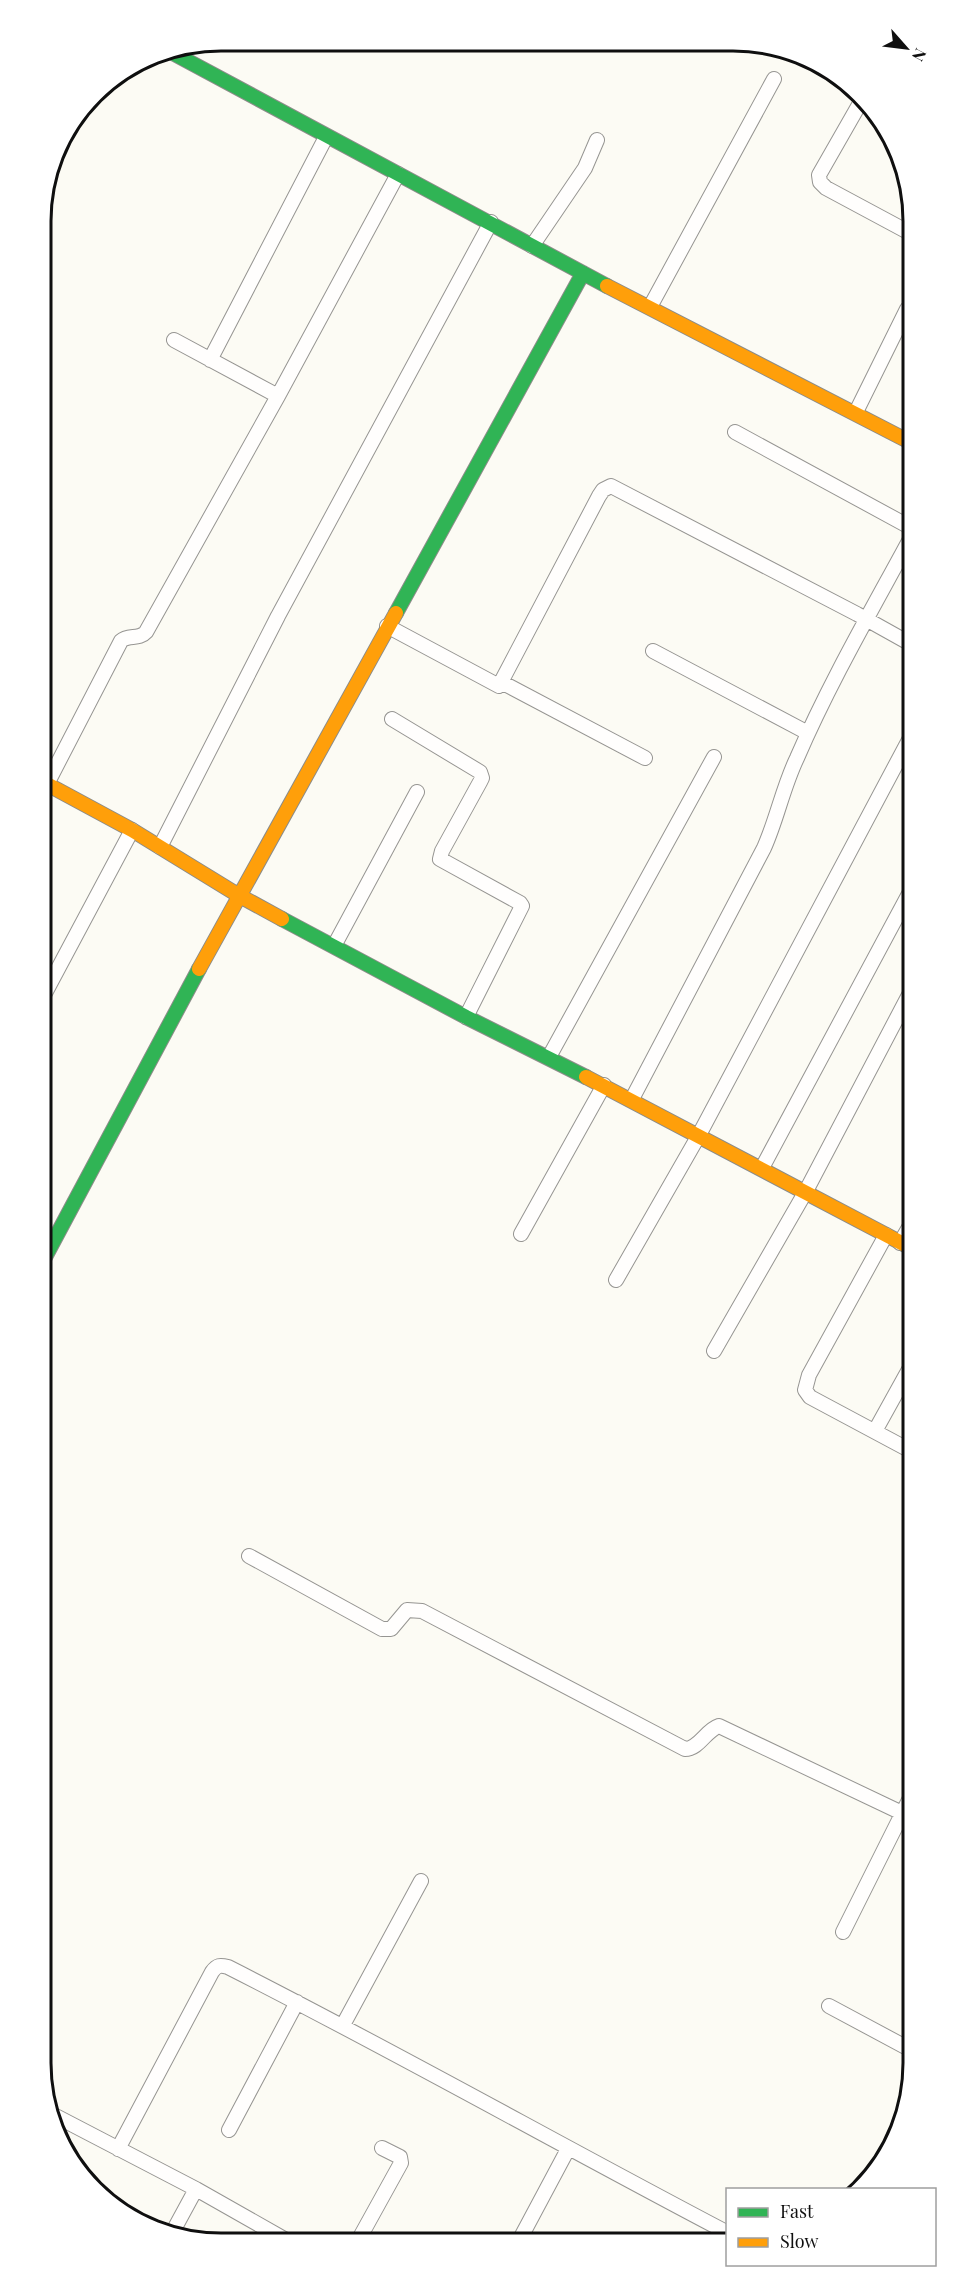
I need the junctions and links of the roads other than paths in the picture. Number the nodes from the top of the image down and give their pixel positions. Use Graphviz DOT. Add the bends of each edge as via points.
graph roads {
  1 [pos="179,56"];
  2 [pos="774,79"];
  3 [pos="858,107"];
  4 [pos="326,136"];
  5 [pos="597,141"];
  6 [pos="398,174"];
  7 [pos="491,222"];
  8 [pos="903,229"];
  9 [pos="532,246"];
  10 [pos="582,273"];
  11 [pos="650,308"];
  12 [pos="903,317"];
  13 [pos="174,340"];
  14 [pos="210,360"];
  15 [pos="278,396"];
  16 [pos="856,412"];
  17 [pos="735,432"];
  18 [pos="903,438"];
  19 [pos="903,523"];
  20 [pos="903,553"];
  21 [pos="867,619"];
  22 [pos="387,626"];
  23 [pos="903,640"];
  24 [pos="653,651"];
  25 [pos="502,683"];
  26 [pos="392,719"];
  27 [pos="808,733"];
  28 [pos="903,751"];
  29 [pos="714,757"];
  30 [pos="645,758"];
  31 [pos="51,772"];
  32 [pos="51,786"];
  33 [pos="417,792"];
  34 [pos="132,830"];
  35 [pos="160,847"];
  36 [pos="238,895"];
  37 [pos="903,904"];
  38 [pos="334,946"];
  39 [pos="51,982"];
  40 [pos="903,1006"];
  41 [pos="466,1017"];
  42 [pos="549,1057"];
  43 [pos="604,1085"];
  44 [pos="632,1099"];
  45 [pos="699,1135"];
  46 [pos="762,1168"];
  47 [pos="806,1191"];
  48 [pos="521,1234"];
  49 [pos="886,1235"];
  50 [pos="903,1244"];
  51 [pos="51,1246"];
  52 [pos="616,1280"];
  53 [pos="714,1351"];
  54 [pos="903,1380"];
  55 [pos="875,1431"];
  56 [pos="903,1446"];
  57 [pos="249,1556"];
  58 [pos="902,1813"];
  59 [pos="421,1881"];
  60 [pos="843,1932"];
  61 [pos="297,2002"];
  62 [pos="829,2006"];
  63 [pos="343,2025"];
  64 [pos="903,2046"];
  65 [pos="61,2119"];
  66 [pos="229,2130"];
  67 [pos="382,2148"];
  68 [pos="118,2149"];
  69 [pos="568,2149"];
  70 [pos="196,2189"];
  71 [pos="176,2227"];
  72 [pos="726,2232"];
  73 [pos="274,2233"];
  74 [pos="362,2233"];
  75 [pos="523,2233"];
  1 -- 4 [label="street"];
  2 -- 11 [label="street"];
  3 -- 8 [label="street" via="819,175 820,182"];
  4 -- 6 [label="street"];
  4 -- 14 [label="street"];
  5 -- 9 [label="street" via="585,168"];
  6 -- 7 [label="street"];
  6 -- 15 [label="street"];
  7 -- 9 [label="street"];
  7 -- 35 [label="street" via="278,616"];
  9 -- 10 [label="street"];
  10 -- 11 [label="street"];
  10 -- 22 [label="street"];
  11 -- 16 [label="street"];
  12 -- 16 [label="street"];
  13 -- 14 [label="street"];
  14 -- 15 [label="street"];
  15 -- 31 [label="street" via="146,632 121,641"];
  16 -- 18 [label="street"];
  17 -- 19 [label="street"];
  20 -- 21 [label="street"];
  21 -- 23 [label="street"];
  21 -- 25 [label="street" via="619,489 608,487 599,496"];
  21 -- 27 [label="street"];
  22 -- 25 [label="street" via="499,686"];
  22 -- 36 [label="street"];
  24 -- 27 [label="street"];
  25 -- 30 [label="street"];
  26 -- 41 [label="street" via="480,772 482,778 440,859 522,906"];
  27 -- 44 [label="street" via="764,848"];
  28 -- 45 [label="street"];
  29 -- 42 [label="street"];
  32 -- 34 [label="street"];
  33 -- 38 [label="street"];
  34 -- 35 [label="street"];
  34 -- 39 [label="street"];
  35 -- 36 [label="street"];
  36 -- 38 [label="street"];
  36 -- 51 [label="street"];
  37 -- 46 [label="street"];
  38 -- 41 [label="street"];
  40 -- 47 [label="street"];
  41 -- 42 [label="street"];
  42 -- 43 [label="street"];
  43 -- 44 [label="street"];
  43 -- 48 [label="street"];
  44 -- 45 [label="street"];
  45 -- 46 [label="street"];
  45 -- 52 [label="street"];
  46 -- 47 [label="street"];
  47 -- 49 [label="street"];
  47 -- 53 [label="street"];
  49 -- 50 [label="street"];
  49 -- 55 [label="street" via="806,1381 810,1397"];
  54 -- 55 [label="street"];
  55 -- 56 [label="street"];
  57 -- 58 [label="street" via="382,1629 391,1629 407,1610 422,1611 685,1749 691,1749 719,1726"];
  58 -- 60 [label="street"];
  59 -- 63 [label="street"];
  61 -- 63 [label="street"];
  61 -- 66 [label="street"];
  61 -- 68 [label="street" via="228,1966 216,1967"];
  62 -- 64 [label="street"];
  63 -- 69 [label="street"];
  65 -- 68 [label="street"];
  67 -- 74 [label="street" via="400,2157 401,2163"];
  68 -- 70 [label="street"];
  69 -- 72 [label="street"];
  69 -- 75 [label="street"];
  70 -- 71 [label="street"];
  70 -- 73 [label="street"];
}
